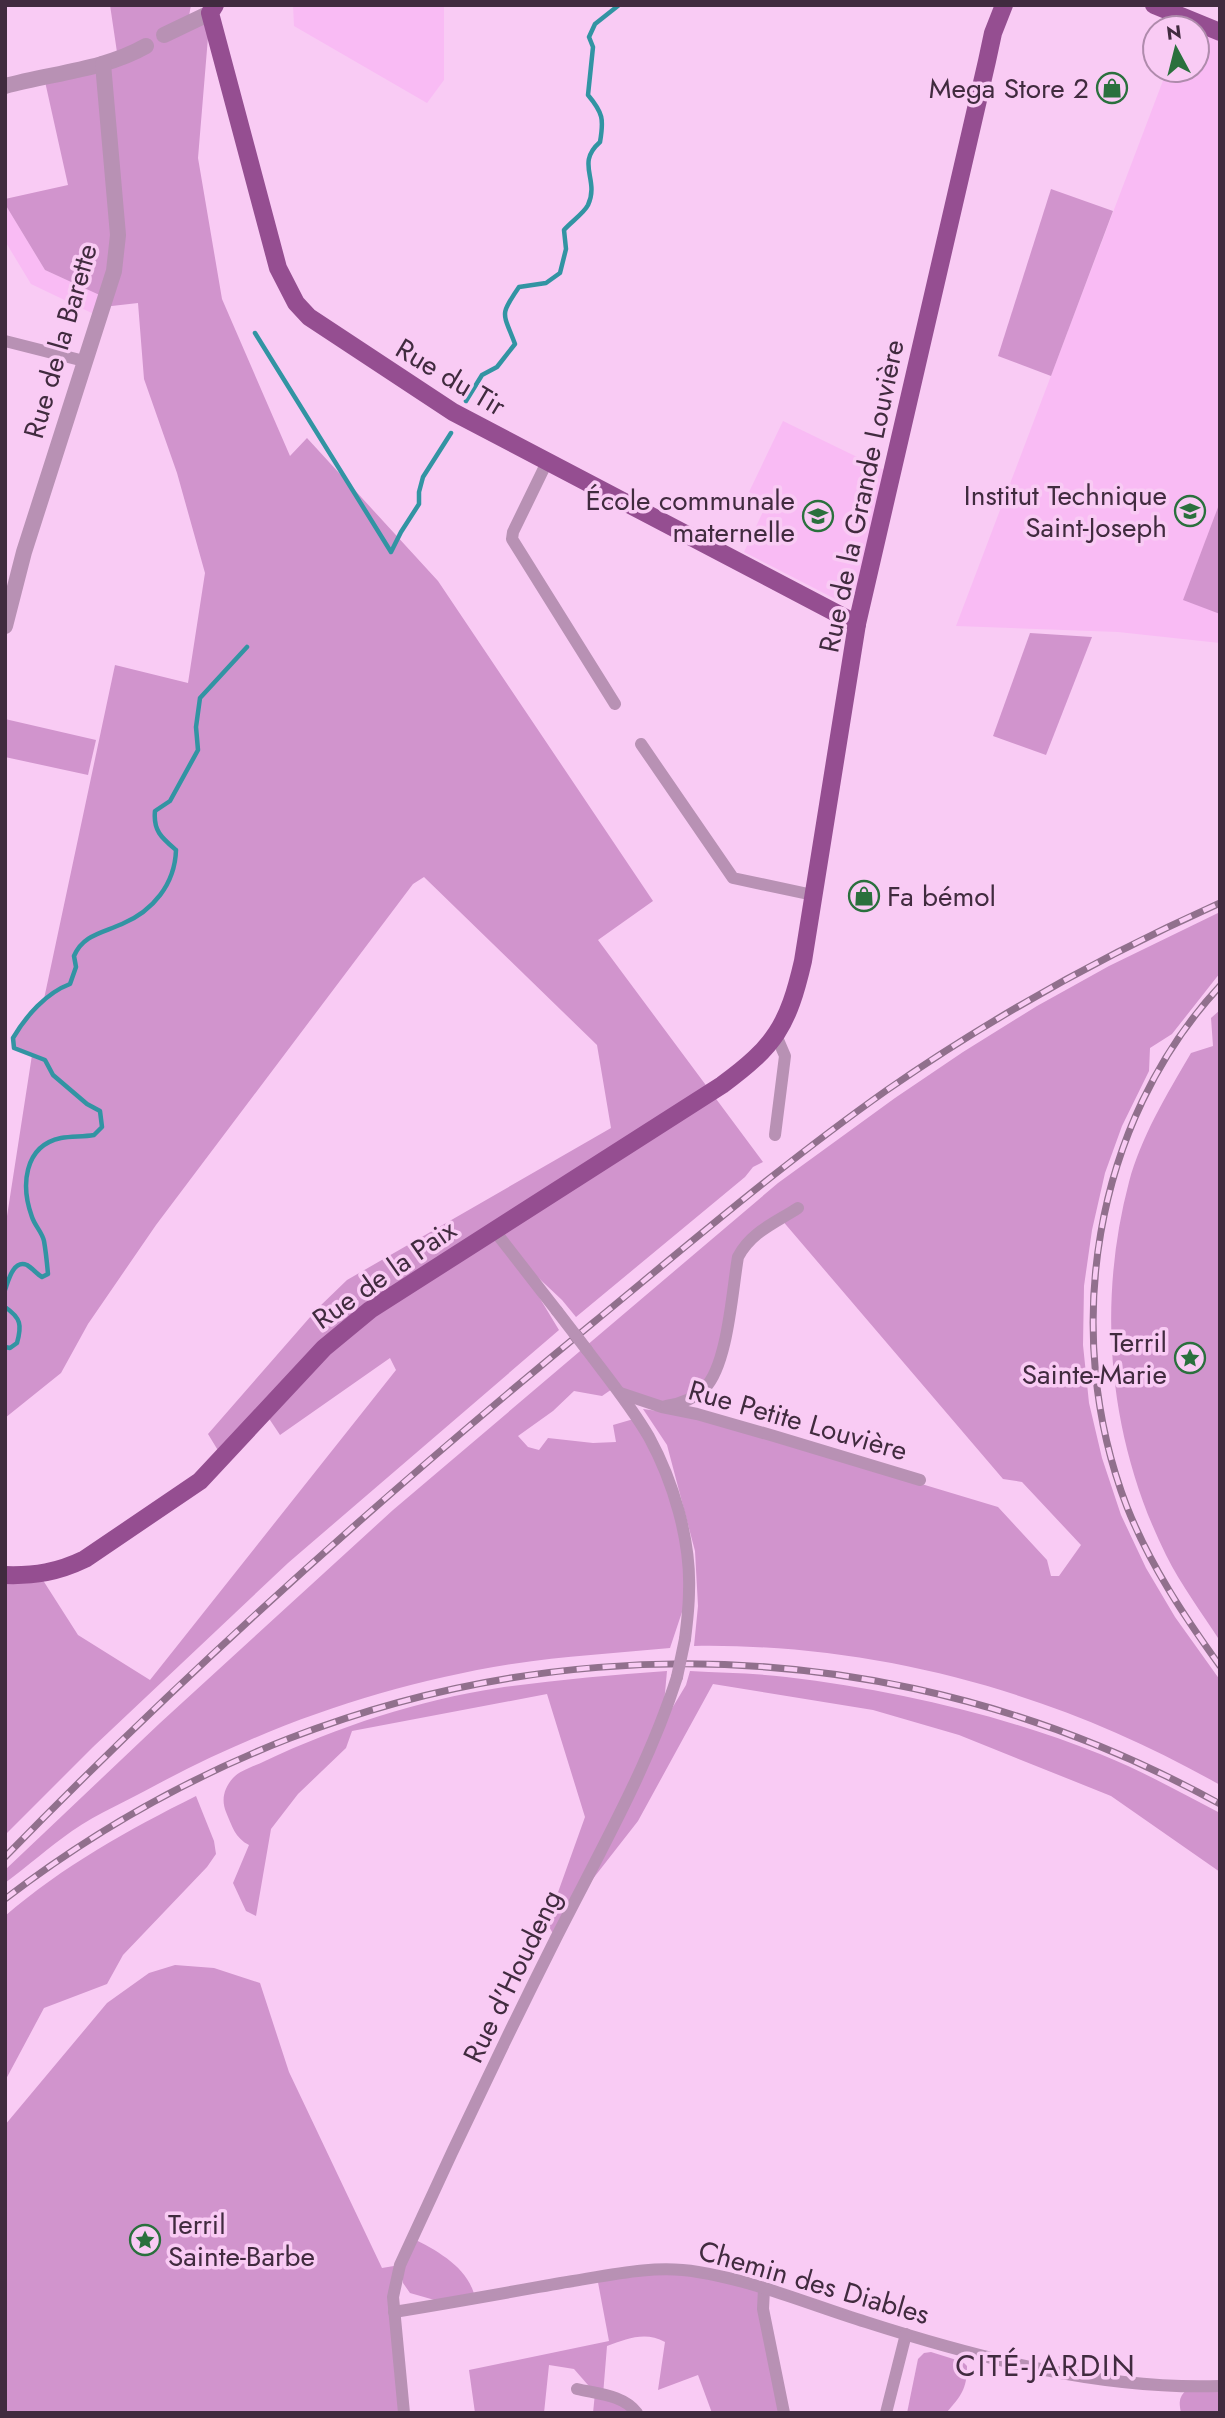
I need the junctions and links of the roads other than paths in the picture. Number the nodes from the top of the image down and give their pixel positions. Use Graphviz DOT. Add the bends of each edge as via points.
graph roads {
  1 [pos="1004,5"];
  2 [pos="1154,5"];
  3 [pos="217,8"];
  4 [pos="1220,32"];
  5 [pos="164,35"];
  6 [pos="146,46"];
  7 [pos="103,64"];
  8 [pos="5,86"];
  9 [pos="5,341"];
  10 [pos="84,361"];
  11 [pos="547,462"];
  12 [pos="857,624"];
  13 [pos="5,626"];
  14 [pos="615,704"];
  15 [pos="641,744"];
  16 [pos="813,895"];
  17 [pos="792,1003"];
  18 [pos="776,1035"];
  19 [pos="775,1135"];
  20 [pos="798,1208"];
  21 [pos="495,1230"];
  22 [pos="620,1393"];
  23 [pos="662,1407"];
  24 [pos="920,1480"];
  25 [pos="5,1575"];
  26 [pos="764,2288"];
  27 [pos="394,2312"];
  28 [pos="906,2334"];
  29 [pos="1220,2386"];
  30 [pos="577,2389"];
  31 [pos="404,2413"];
  32 [pos="637,2413"];
  33 [pos="783,2413"];
  34 [pos="886,2413"];
  1 -- 12 [label="main road, Rue de la Grande Louvière" via="986,61"];
  2 -- 4 [label="main road"];
  3 -- 5 [label="street"];
  3 -- 11 [label="main road, Rue du Tir" via="278,268 296,303 326,331 453,412"];
  6 -- 7 [label="street"];
  7 -- 8 [label="street"];
  7 -- 10 [label="street, Rue de la Barette" via="118,235 114,271"];
  9 -- 10 [label="street"];
  10 -- 13 [label="street, Rue de la Barette"];
  11 -- 12 [label="main road, Rue du Tir"];
  11 -- 14 [label="street" via="512,540"];
  12 -- 16 [label="main road, Rue de la Grande Louvière"];
  15 -- 16 [label="street" via="733,878"];
  16 -- 17 [label="main road, Rue de la Grande Louvière"];
  17 -- 18 [label="main road, Rue de la Paix"];
  18 -- 19 [label="street" via="785,1056"];
  18 -- 21 [label="main road, Rue de la Paix" via="754,1061 722,1084"];
  20 -- 23 [label="street, Rue Petite Louvière" via="757,1232 742,1249 722,1354 706,1387 692,1398"];
  21 -- 22 [label="street, Rue d'Houdeng, bridge"];
  21 -- 25 [label="main road, Rue de la Paix" via="370,1310 324,1348 200,1481 85,1559 39,1574"];
  22 -- 23 [label="street, Rue Petite Louvière"];
  22 -- 27 [label="street, Rue d'Houdeng, bridge" via="660,1460 682,1528 690,1588 677,1677 661,1726 400,2265"];
  23 -- 24 [label="street, Rue Petite Louvière"];
  26 -- 27 [label="street, Chemin des Diables" via="667,2269"];
  26 -- 28 [label="street, Chemin des Diables"];
  26 -- 33 [label="street" via="763,2309"];
  27 -- 31 [label="street"];
  28 -- 29 [label="street, Chemin des Diables" via="1068,2375 1128,2383"];
  28 -- 34 [label="street"];
  30 -- 32 [label="street" via="621,2399"];
}
